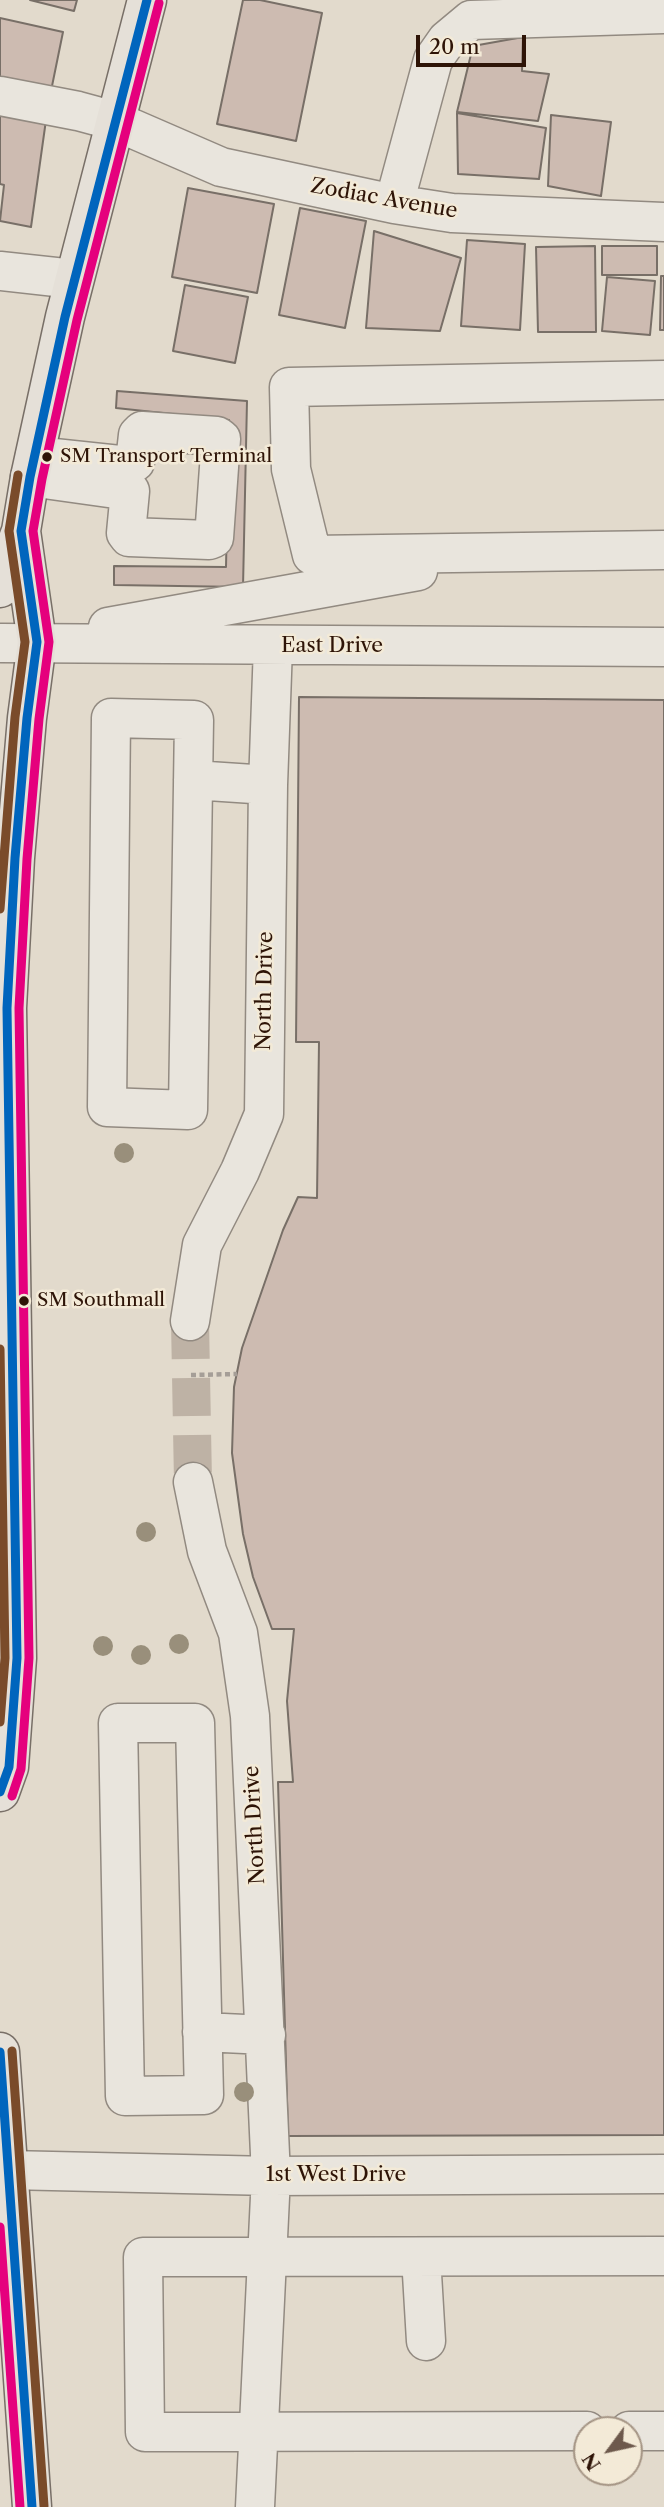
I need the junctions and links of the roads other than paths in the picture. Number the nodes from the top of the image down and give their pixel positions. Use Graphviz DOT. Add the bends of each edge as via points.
graph roads {
  1 [pos="147,0"];
  2 [pos="664,14"];
  3 [pos="0,96"];
  4 [pos="115,121"];
  5 [pos="394,204"];
  6 [pos="664,222"];
  7 [pos="0,271"];
  8 [pos="74,279"];
  9 [pos="664,380"];
  10 [pos="32,466"];
  11 [pos="21,531"];
  12 [pos="664,550"];
  13 [pos="534,551"];
  14 [pos="0,588"];
  15 [pos="12,644"];
  16 [pos="273,646"];
  17 [pos="664,647"];
  18 [pos="193,780"];
  19 [pos="268,785"];
  20 [pos="190,1321"];
  21 [pos="193,1482"];
  22 [pos="9,1659"];
  23 [pos="0,1792"];
  24 [pos="202,2032"];
  25 [pos="266,2035"];
  26 [pos="0,2063"];
  27 [pos="8,2170"];
  28 [pos="664,2174"];
  29 [pos="271,2176"];
  30 [pos="664,2256"];
  31 [pos="267,2257"];
  32 [pos="421,2257"];
  33 [pos="426,2341"];
  34 [pos="573,2431"];
  35 [pos="643,2431"];
  36 [pos="664,2431"];
  37 [pos="258,2432"];
  38 [pos="32,2507"];
  39 [pos="255,2507"];
  1 -- 4 [label="highway"];
  2 -- 5 [label="street" via="471,20 447,40 433,60"];
  3 -- 4 [label="street, Zodiac Avenue"];
  4 -- 5 [label="street, Zodiac Avenue" via="222,167"];
  4 -- 8 [label="highway"];
  5 -- 6 [label="street, Zodiac Avenue" via="452,213"];
  7 -- 8 [label="street"];
  8 -- 10 [label="highway"];
  9 -- 13 [label="street" via="289,387 291,469 312,555"];
  10 -- 10 [label="street" via="129,466 135,462 142,431 217,436 221,439 214,538 129,537 130,491"];
  10 -- 11 [label="highway"];
  11 -- 14 [label="highway"];
  11 -- 15 [label="highway"];
  12 -- 13 [label="street"];
  13 -- 15 [label="street"];
  15 -- 16 [label="street, East Drive"];
  15 -- 22 [label="highway" via="16,846 7,1008"];
  16 -- 17 [label="street, East Drive"];
  16 -- 19 [label="street, North Drive"];
  18 -- 18 [label="street" via="194,720 111,718 107,1107 188,1110"];
  18 -- 19 [label="street"];
  19 -- 20 [label="street, North Drive" via="264,1114 202,1245"];
  21 -- 25 [label="street, North Drive" via="207,1551 238,1633 248,1704"];
  22 -- 23 [label="highway" via="9,1767"];
  24 -- 24 [label="street" via="195,1723 118,1723 125,2096 204,2095"];
  24 -- 25 [label="street"];
  25 -- 29 [label="street, North Drive"];
  26 -- 27 [label="highway"];
  27 -- 29 [label="street, 1st West Drive"];
  27 -- 38 [label="highway"];
  28 -- 29 [label="street, 1st West Drive"];
  29 -- 31 [label="street, North Drive"];
  30 -- 32 [label="street"];
  31 -- 32 [label="street"];
  31 -- 37 [label="street, North Drive"];
  31 -- 37 [label="street" via="143,2257 145,2432"];
  32 -- 33 [label="street"];
  34 -- 37 [label="street"];
  35 -- 36 [label="street"];
  37 -- 39 [label="street, North Drive"];
}
